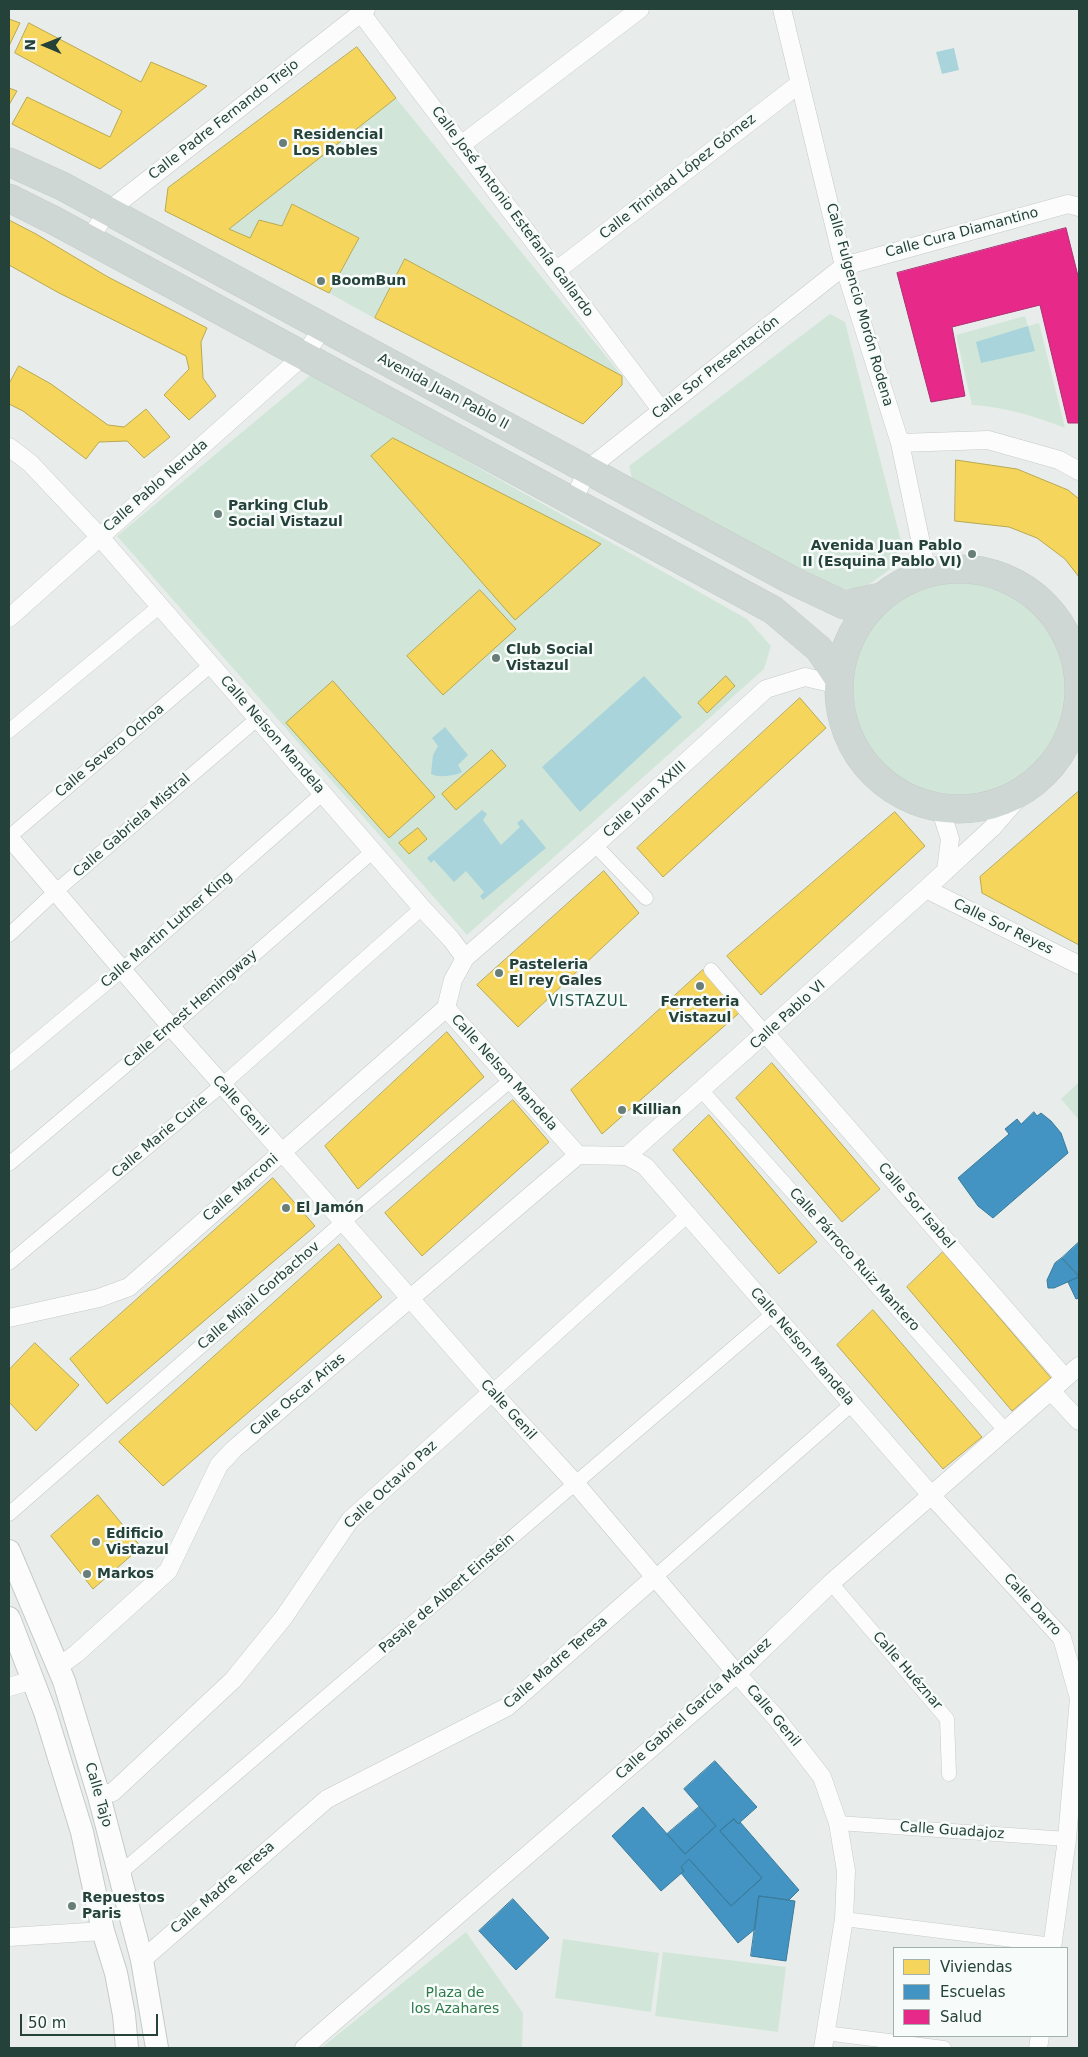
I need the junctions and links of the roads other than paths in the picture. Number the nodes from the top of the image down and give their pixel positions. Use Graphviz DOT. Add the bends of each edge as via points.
graph roads {
  1 [pos="640,9"];
  2 [pos="782,9"];
  3 [pos="364,11"];
  4 [pos="799,84"];
  5 [pos="461,145"];
  6 [pos="9,162"];
  7 [pos="9,198"];
  8 [pos="1079,207"];
  9 [pos="108,211"];
  10 [pos="89,239"];
  11 [pos="844,266"];
  12 [pos="556,271"];
  13 [pos="324,327"];
  14 [pos="304,355"];
  15 [pos="662,411"];
  16 [pos="900,443"];
  17 [pos="9,447"];
  18 [pos="588,469"];
  19 [pos="1079,471"];
  20 [pos="573,501"];
  21 [pos="99,536"];
  22 [pos="927,572"];
  23 [pos="881,597"];
  24 [pos="160,606"];
  25 [pos="9,618"];
  26 [pos="211,664"];
  27 [pos="839,682"];
  28 [pos="257,719"];
  29 [pos="9,731"];
  30 [pos="1072,750"];
  31 [pos="1025,790"];
  32 [pos="322,794"];
  33 [pos="940,808"];
  34 [pos="9,837"];
  35 [pos="594,845"];
  36 [pos="372,852"];
  37 [pos="946,871"];
  38 [pos="926,889"];
  39 [pos="55,892"];
  40 [pos="646,898"];
  41 [pos="422,908"];
  42 [pos="9,935"];
  43 [pos="465,958"];
  44 [pos="1079,965"];
  45 [pos="122,970"];
  46 [pos="711,970"];
  47 [pos="446,1008"];
  48 [pos="171,1027"];
  49 [pos="766,1034"];
  50 [pos="9,1064"];
  51 [pos="511,1080"];
  52 [pos="222,1085"];
  53 [pos="702,1090"];
  54 [pos="282,1152"];
  55 [pos="578,1155"];
  56 [pos="627,1156"];
  57 [pos="9,1164"];
  58 [pos="687,1216"];
  59 [pos="343,1222"];
  60 [pos="9,1263"];
  61 [pos="410,1299"];
  62 [pos="773,1314"];
  63 [pos="9,1318"];
  64 [pos="1079,1366"];
  65 [pos="1065,1378"];
  66 [pos="1051,1391"];
  67 [pos="492,1392"];
  68 [pos="852,1404"];
  69 [pos="1079,1421"];
  70 [pos="1005,1430"];
  71 [pos="576,1484"];
  72 [pos="931,1495"];
  73 [pos="9,1514"];
  74 [pos="9,1551"];
  75 [pos="654,1577"];
  76 [pos="831,1582"];
  77 [pos="9,1618"];
  78 [pos="1071,1640"];
  79 [pos="58,1668"];
  80 [pos="737,1674"];
  81 [pos="33,1680"];
  82 [pos="9,1687"];
  83 [pos="949,1774"];
  84 [pos="99,1796"];
  85 [pos="838,1823"];
  86 [pos="1067,1840"];
  87 [pos="119,1874"];
  88 [pos="844,1919"];
  89 [pos="103,1931"];
  90 [pos="9,1937"];
  91 [pos="1053,1947"];
  92 [pos="142,1960"];
  93 [pos="824,2041"];
  94 [pos="127,2048"];
  95 [pos="157,2048"];
  96 [pos="304,2048"];
  97 [pos="944,2048"];
  1 -- 5 [label="street"];
  2 -- 4 [label="street, Calle Fulgencio Morón Rodena"];
  3 -- 5 [label="street, Calle José Antonio Estefanía Gallardo"];
  3 -- 9 [label="street, Calle Padre Fernando Trejo"];
  4 -- 11 [label="street, Calle Fulgencio Morón Rodena"];
  4 -- 12 [label="street, Calle Trinidad López Gómez"];
  5 -- 12 [label="street, Calle José Antonio Estefanía Gallardo"];
  6 -- 9 [label="main road, Avenida Juan Pablo II"];
  7 -- 10 [label="main road"];
  8 -- 11 [label="street, Calle Cura Diamantino" via="1068,204"];
  9 -- 10 [label="street, Calle Padre Fernando Trejo"];
  9 -- 13 [label="main road, Avenida Juan Pablo II"];
  10 -- 14 [label="main road"];
  11 -- 15 [label="street, Calle Sor Presentación"];
  11 -- 16 [label="street, Calle Fulgencio Morón Rodena"];
  12 -- 15 [label="street, Calle José Antonio Estefanía Gallardo"];
  13 -- 14 [label="street, Calle Pablo Neruda"];
  13 -- 18 [label="main road, Avenida Juan Pablo II"];
  14 -- 20 [label="main road"];
  14 -- 21 [label="street, Calle Pablo Neruda"];
  15 -- 18 [label="street, Calle Sor Presentación"];
  16 -- 19 [label="street" via="988,440 1059,460"];
  16 -- 22 [label="street, Calle Fulgencio Morón Rodena"];
  17 -- 21 [label="street, Calle Nelson Mandela" via="30,463"];
  18 -- 20 [label="street"];
  18 -- 23 [label="main road, Avenida Juan Pablo II" via="791,580 844,605"];
  20 -- 27 [label="main road" via="773,610 819,648"];
  21 -- 24 [label="street, Calle Nelson Mandela"];
  21 -- 25 [label="street, Calle Pablo Neruda"];
  22 -- 23 [label="main road" via="903,582"];
  22 -- 30 [label="main road" via="967,568 1006,577 1040,598 1065,630 1078,668 1078,708"];
  23 -- 27 [label="main road" via="860,620 849,641"];
  24 -- 26 [label="street, Calle Nelson Mandela"];
  24 -- 29 [label="street"];
  26 -- 28 [label="street, Calle Nelson Mandela"];
  26 -- 34 [label="street, Calle Severo Ochoa"];
  27 -- 33 [label="main road" via="843,720 857,752 873,772 908,798"];
  27 -- 35 [label="street, Calle Juan XXIII" via="805,677 766,689"];
  28 -- 32 [label="street, Calle Nelson Mandela"];
  28 -- 39 [label="street, Calle Gabriela Mistral"];
  30 -- 31 [label="main road"];
  31 -- 33 [label="main road" via="999,803 970,809"];
  31 -- 37 [label="street, Calle Pablo VI" via="992,828"];
  32 -- 36 [label="street, Calle Nelson Mandela"];
  32 -- 45 [label="street, Calle Martin Luther King"];
  33 -- 37 [label="street" via="950,839"];
  34 -- 39 [label="street, Calle Genil"];
  35 -- 40 [label="street"];
  35 -- 43 [label="street, Calle Juan XXIII"];
  36 -- 41 [label="street, Calle Nelson Mandela"];
  36 -- 48 [label="street, Calle Ernest Hemingway"];
  37 -- 38 [label="street, Calle Pablo VI"];
  38 -- 44 [label="street, Calle Sor Reyes"];
  38 -- 49 [label="street, Calle Pablo VI"];
  39 -- 42 [label="street, Calle Gabriela Mistral"];
  39 -- 45 [label="street, Calle Genil"];
  41 -- 43 [label="street, Calle Nelson Mandela"];
  41 -- 52 [label="street, Calle Marie Curie"];
  43 -- 47 [label="street, Calle Nelson Mandela" via="453,980"];
  45 -- 48 [label="street, Calle Genil"];
  45 -- 50 [label="street, Calle Martin Luther King"];
  46 -- 49 [label="street"];
  47 -- 51 [label="street, Calle Nelson Mandela"];
  47 -- 54 [label="street, Calle Marconi"];
  48 -- 52 [label="street, Calle Genil"];
  48 -- 57 [label="street, Calle Ernest Hemingway"];
  49 -- 53 [label="street, Calle Pablo VI"];
  49 -- 65 [label="street, Calle Sor Isabel"];
  51 -- 55 [label="street, Calle Nelson Mandela"];
  51 -- 59 [label="street, Calle Mijail Gorbachov"];
  52 -- 54 [label="street, Calle Genil"];
  52 -- 60 [label="street, Calle Marie Curie"];
  53 -- 56 [label="street, Calle Pablo VI"];
  53 -- 70 [label="street, Calle Párroco Ruiz Mantero"];
  54 -- 59 [label="street, Calle Genil"];
  54 -- 63 [label="street, Calle Marconi" via="129,1287 99,1298"];
  55 -- 56 [label="street"];
  55 -- 61 [label="street, Calle Oscar Arias"];
  56 -- 58 [label="street, Calle Nelson Mandela" via="645,1166"];
  58 -- 62 [label="street, Calle Nelson Mandela"];
  58 -- 67 [label="street, Calle Octavio Paz"];
  59 -- 61 [label="street, Calle Genil"];
  59 -- 73 [label="street, Calle Mijail Gorbachov"];
  61 -- 67 [label="street, Calle Genil"];
  61 -- 79 [label="street, Calle Oscar Arias" via="234,1449 219,1465 168,1572"];
  62 -- 68 [label="street, Calle Nelson Mandela"];
  62 -- 71 [label="street, Pasaje de Albert Einstein"];
  64 -- 65 [label="street, Calle Gabriel García Márquez"];
  65 -- 66 [label="street, Calle Gabriel García Márquez"];
  66 -- 69 [label="street"];
  66 -- 70 [label="street, Calle Gabriel García Márquez"];
  67 -- 71 [label="street, Calle Genil"];
  67 -- 84 [label="street, Calle Octavio Paz" via="350,1520 284,1617 233,1680 113,1792"];
  68 -- 72 [label="street, Calle Nelson Mandela"];
  68 -- 75 [label="street, Calle Madre Teresa"];
  70 -- 72 [label="street, Calle Gabriel García Márquez"];
  71 -- 75 [label="street, Calle Genil"];
  71 -- 87 [label="street, Pasaje de Albert Einstein"];
  72 -- 76 [label="street, Calle Gabriel García Márquez"];
  72 -- 78 [label="street, Calle Darro"];
  74 -- 79 [label="street, Calle Tajo"];
  75 -- 80 [label="street, Calle Genil"];
  75 -- 92 [label="street, Calle Madre Teresa" via="507,1707 327,1799"];
  76 -- 80 [label="street, Calle Gabriel García Márquez"];
  76 -- 83 [label="street, Calle Huéznar" via="947,1719"];
  77 -- 81 [label="street, Calle Tajo"];
  78 -- 86 [label="street, Calle Darro" via="1079,1698"];
  79 -- 84 [label="street, Calle Tajo"];
  80 -- 85 [label="street, Calle Genil" via="822,1777"];
  80 -- 96 [label="street, Calle Gabriel García Márquez"];
  81 -- 82 [label="street"];
  81 -- 89 [label="street, Calle Tajo" via="82,1832"];
  84 -- 87 [label="street, Calle Tajo"];
  85 -- 86 [label="street, Calle Guadajoz"];
  85 -- 88 [label="street, Calle Genil" via="846,1871"];
  86 -- 91 [label="street, Calle Darro"];
  87 -- 92 [label="street, Calle Tajo"];
  88 -- 91 [label="street"];
  88 -- 93 [label="street, Calle Genil"];
  89 -- 90 [label="street"];
  89 -- 94 [label="street, Calle Tajo" via="116,1973"];
  92 -- 95 [label="street, Calle Tajo"];
  93 -- 97 [label="street"];
}
